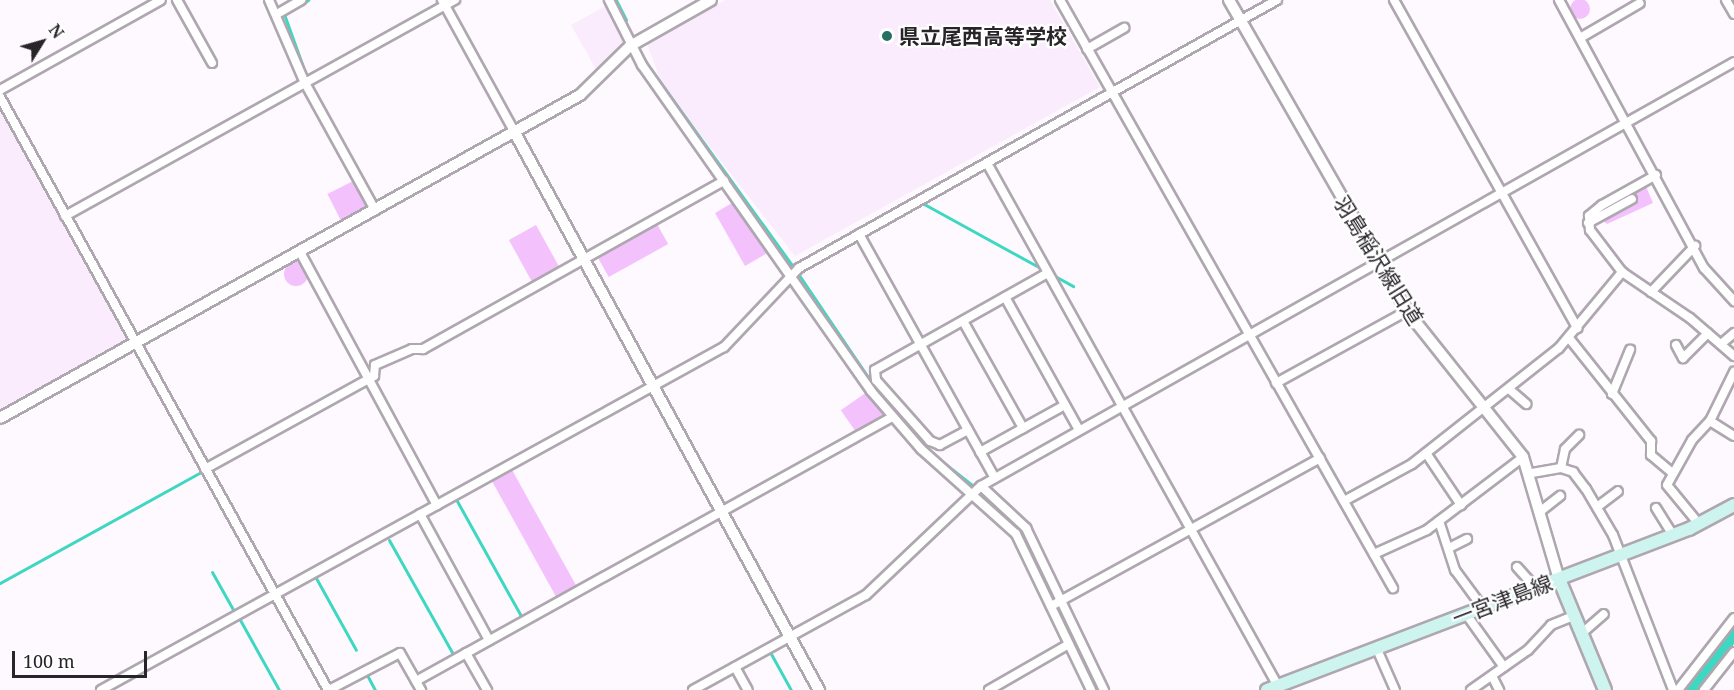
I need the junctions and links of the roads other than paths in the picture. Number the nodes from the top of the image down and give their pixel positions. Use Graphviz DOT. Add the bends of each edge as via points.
graph roads {
  1 [pos="161,0"];
  2 [pos="177,0"];
  3 [pos="269,0"];
  4 [pos="301,0"];
  5 [pos="455,0"];
  6 [pos="609,0"];
  7 [pos="711,0"];
  8 [pos="1060,0"];
  9 [pos="1229,0"];
  10 [pos="1277,0"];
  11 [pos="1395,0"];
  12 [pos="1559,0"];
  13 [pos="1726,0"];
  14 [pos="444,3"];
  15 [pos="1640,3"];
  16 [pos="277,14"];
  17 [pos="1734,14"];
  18 [pos="1241,21"];
  19 [pos="1124,28"];
  20 [pos="1580,38"];
  21 [pos="630,46"];
  22 [pos="1087,49"];
  23 [pos="1734,62"];
  24 [pos="212,63"];
  25 [pos="304,83"];
  26 [pos="0,90"];
  27 [pos="1112,93"];
  28 [pos="0,97"];
  29 [pos="1629,123"];
  30 [pos="515,133"];
  31 [pos="987,163"];
  32 [pos="1656,175"];
  33 [pos="724,181"];
  34 [pos="1502,193"];
  35 [pos="1632,200"];
  36 [pos="375,210"];
  37 [pos="65,216"];
  38 [pos="1588,223"];
  39 [pos="859,234"];
  40 [pos="1695,246"];
  41 [pos="300,252"];
  42 [pos="585,259"];
  43 [pos="1377,263"];
  44 [pos="1622,272"];
  45 [pos="1048,273"];
  46 [pos="791,274"];
  47 [pos="1651,292"];
  48 [pos="1005,297"];
  49 [pos="1734,301"];
  50 [pos="1407,311"];
  51 [pos="963,321"];
  52 [pos="1577,328"];
  53 [pos="1708,333"];
  54 [pos="1734,333"];
  55 [pos="1250,335"];
  56 [pos="1569,339"];
  57 [pos="136,343"];
  58 [pos="1721,344"];
  59 [pos="920,345"];
  60 [pos="1676,345"];
  61 [pos="1630,350"];
  62 [pos="1734,356"];
  63 [pos="1734,372"];
  64 [pos="368,380"];
  65 [pos="1276,383"];
  66 [pos="653,387"];
  67 [pos="1509,389"];
  68 [pos="1612,394"];
  69 [pos="1526,404"];
  70 [pos="1065,405"];
  71 [pos="1123,406"];
  72 [pos="1487,407"];
  73 [pos="892,417"];
  74 [pos="0,418"];
  75 [pos="1710,421"];
  76 [pos="1023,428"];
  77 [pos="968,430"];
  78 [pos="1079,430"];
  79 [pos="1579,435"];
  80 [pos="1734,436"];
  81 [pos="980,452"];
  82 [pos="1426,453"];
  83 [pos="1523,457"];
  84 [pos="1320,458"];
  85 [pos="1561,468"];
  86 [pos="205,469"];
  87 [pos="1671,472"];
  88 [pos="1532,473"];
  89 [pos="995,478"];
  90 [pos="981,486"];
  91 [pos="1618,491"];
  92 [pos="973,492"];
  93 [pos="1554,496"];
  94 [pos="1344,501"];
  95 [pos="437,505"];
  96 [pos="1461,505"];
  97 [pos="1734,505"];
  98 [pos="1596,507"];
  99 [pos="1656,507"];
  100 [pos="1542,510"];
  101 [pos="720,512"];
  102 [pos="420,514"];
  103 [pos="1440,521"];
  104 [pos="1699,524"];
  105 [pos="1192,530"];
  106 [pos="1673,535"];
  107 [pos="1467,539"];
  108 [pos="1451,547"];
  109 [pos="1374,554"];
  110 [pos="1621,555"];
  111 [pos="1517,567"];
  112 [pos="1559,579"];
  113 [pos="1535,587"];
  114 [pos="1393,588"];
  115 [pos="275,594"];
  116 [pos="1062,600"];
  117 [pos="1052,606"];
  118 [pos="1483,608"];
  119 [pos="1466,614"];
  120 [pos="1604,614"];
  121 [pos="1570,617"];
  122 [pos="1734,618"];
  123 [pos="1581,634"];
  124 [pos="789,637"];
  125 [pos="489,640"];
  126 [pos="1069,644"];
  127 [pos="1376,647"];
  128 [pos="1734,652"];
  129 [pos="466,653"];
  130 [pos="735,667"];
  131 [pos="1504,668"];
  132 [pos="1492,676"];
  133 [pos="416,681"];
  134 [pos="1273,688"];
  135 [pos="100,690"];
  136 [pos="329,690"];
  137 [pos="421,690"];
  138 [pos="487,690"];
  139 [pos="693,690"];
  140 [pos="748,690"];
  141 [pos="819,690"];
  142 [pos="989,690"];
  143 [pos="1091,690"];
  144 [pos="1104,690"];
  145 [pos="1395,690"];
  146 [pos="1471,690"];
  147 [pos="1499,690"];
  148 [pos="1605,690"];
  149 [pos="1673,690"];
  150 [pos="1678,690"];
  151 [pos="1704,690"];
  1 -- 26 [label="street"];
  2 -- 24 [label="street"];
  3 -- 16 [label="street"];
  4 -- 16 [label="street"];
  5 -- 14 [label="street"];
  6 -- 21 [label="street"];
  7 -- 21 [label="street"];
  8 -- 22 [label="street"];
  9 -- 18 [label="street, 羽島稲沢線旧道"];
  10 -- 18 [label="street"];
  11 -- 34 [label="street"];
  12 -- 20 [label="street"];
  13 -- 17 [label="street"];
  14 -- 25 [label="street"];
  14 -- 30 [label="street"];
  15 -- 20 [label="street"];
  16 -- 25 [label="street"];
  18 -- 27 [label="street"];
  18 -- 43 [label="street, 羽島稲沢線旧道"];
  19 -- 22 [label="street"];
  20 -- 29 [label="street"];
  21 -- 30 [label="street" via="580,95"];
  21 -- 33 [label="street"];
  22 -- 27 [label="street"];
  23 -- 29 [label="street"];
  25 -- 36 [label="street"];
  25 -- 37 [label="street"];
  27 -- 31 [label="street"];
  27 -- 55 [label="street"];
  28 -- 37 [label="street"];
  29 -- 32 [label="street"];
  29 -- 34 [label="street"];
  30 -- 36 [label="street"];
  30 -- 42 [label="street"];
  31 -- 39 [label="street"];
  31 -- 45 [label="street"];
  32 -- 38 [label="street" via="1626,188"];
  32 -- 40 [label="street"];
  33 -- 42 [label="street"];
  33 -- 46 [label="street"];
  34 -- 43 [label="street"];
  34 -- 52 [label="street"];
  35 -- 38 [label="street"];
  36 -- 41 [label="street"];
  37 -- 57 [label="street"];
  38 -- 44 [label="street"];
  39 -- 46 [label="street"];
  39 -- 59 [label="street"];
  40 -- 47 [label="street"];
  40 -- 49 [label="street" via="1704,268"];
  41 -- 57 [label="street"];
  41 -- 64 [label="street"];
  42 -- 64 [label="street" via="423,350 412,349 375,365"];
  42 -- 66 [label="street"];
  43 -- 50 [label="street, 羽島稲沢線旧道"];
  43 -- 55 [label="street"];
  44 -- 47 [label="street"];
  44 -- 52 [label="street"];
  45 -- 48 [label="street"];
  45 -- 71 [label="street"];
  46 -- 66 [label="street" via="724,347"];
  46 -- 73 [label="street"];
  47 -- 53 [label="street"];
  48 -- 51 [label="street"];
  48 -- 70 [label="street"];
  50 -- 65 [label="street"];
  50 -- 72 [label="street, 羽島稲沢線旧道"];
  51 -- 59 [label="street"];
  51 -- 76 [label="street"];
  52 -- 56 [label="street"];
  53 -- 58 [label="street"];
  53 -- 60 [label="street" via="1683,358"];
  54 -- 58 [label="street"];
  55 -- 65 [label="street"];
  55 -- 71 [label="street"];
  56 -- 67 [label="street"];
  56 -- 68 [label="street"];
  57 -- 74 [label="street"];
  57 -- 86 [label="street"];
  58 -- 62 [label="street"];
  59 -- 77 [label="street"];
  59 -- 77 [label="street" via="875,370 876,380 930,441 940,445"];
  61 -- 68 [label="street"];
  63 -- 75 [label="street"];
  64 -- 86 [label="street"];
  64 -- 95 [label="street"];
  65 -- 84 [label="street"];
  66 -- 95 [label="street"];
  66 -- 101 [label="street"];
  67 -- 69 [label="street"];
  67 -- 72 [label="street"];
  68 -- 87 [label="street" via="1651,441 1651,455"];
  70 -- 76 [label="street"];
  70 -- 78 [label="street"];
  71 -- 78 [label="street"];
  71 -- 105 [label="street"];
  72 -- 82 [label="street"];
  72 -- 83 [label="street, 羽島稲沢線旧道"];
  73 -- 92 [label="street" via="921,449"];
  73 -- 101 [label="street"];
  75 -- 80 [label="street"];
  75 -- 87 [label="street"];
  76 -- 81 [label="street"];
  77 -- 81 [label="street"];
  78 -- 89 [label="street"];
  79 -- 85 [label="street" via="1564,449"];
  81 -- 89 [label="street"];
  82 -- 94 [label="street"];
  82 -- 96 [label="street"];
  83 -- 88 [label="street, 羽島稲沢線旧道"];
  83 -- 96 [label="street"];
  84 -- 94 [label="street"];
  84 -- 105 [label="street"];
  85 -- 88 [label="street"];
  85 -- 98 [label="street" via="1573,472"];
  86 -- 115 [label="street"];
  87 -- 104 [label="street" via="1667,485"];
  88 -- 100 [label="street, 羽島稲沢線旧道"];
  89 -- 90 [label="street"];
  90 -- 92 [label="street"];
  90 -- 116 [label="street" via="1026,528"];
  91 -- 98 [label="street"];
  92 -- 117 [label="street" via="1016,534"];
  92 -- 124 [label="street" via="866,595"];
  93 -- 100 [label="street"];
  94 -- 109 [label="street"];
  95 -- 102 [label="street"];
  96 -- 103 [label="street"];
  97 -- 104 [label="main road, 一宮津島線"];
  98 -- 110 [label="street"];
  99 -- 106 [label="street"];
  100 -- 112 [label="street, 羽島稲沢線旧道"];
  101 -- 124 [label="street"];
  101 -- 125 [label="street"];
  102 -- 115 [label="street"];
  102 -- 125 [label="street"];
  103 -- 108 [label="street"];
  103 -- 109 [label="street"];
  104 -- 106 [label="main road, 一宮津島線"];
  105 -- 116 [label="street"];
  105 -- 134 [label="street"];
  106 -- 110 [label="main road, 一宮津島線"];
  107 -- 108 [label="street"];
  108 -- 118 [label="street" via="1455,570"];
  109 -- 114 [label="street"];
  110 -- 112 [label="main road, 一宮津島線"];
  110 -- 149 [label="street"];
  111 -- 113 [label="street"];
  112 -- 113 [label="main road, 一宮津島線"];
  112 -- 121 [label="main road"];
  113 -- 118 [label="main road, 一宮津島線"];
  115 -- 135 [label="street"];
  115 -- 136 [label="street"];
  116 -- 117 [label="street"];
  116 -- 144 [label="street"];
  117 -- 126 [label="street"];
  118 -- 119 [label="main road, 一宮津島線"];
  119 -- 127 [label="main road, 一宮津島線"];
  119 -- 131 [label="street"];
  120 -- 123 [label="street"];
  121 -- 123 [label="main road"];
  121 -- 131 [label="street" via="1539,634"];
  122 -- 150 [label="street"];
  123 -- 148 [label="main road"];
  124 -- 130 [label="street"];
  124 -- 141 [label="street"];
  125 -- 129 [label="street"];
  126 -- 142 [label="street"];
  126 -- 143 [label="street"];
  127 -- 134 [label="main road, 一宮津島線"];
  127 -- 145 [label="street"];
  128 -- 151 [label="street"];
  129 -- 133 [label="street"];
  129 -- 138 [label="street"];
  130 -- 139 [label="street"];
  130 -- 140 [label="street"];
  131 -- 132 [label="street"];
  132 -- 146 [label="street"];
  132 -- 147 [label="street"];
  133 -- 136 [label="street" via="400,653"];
  133 -- 137 [label="street"];
}
